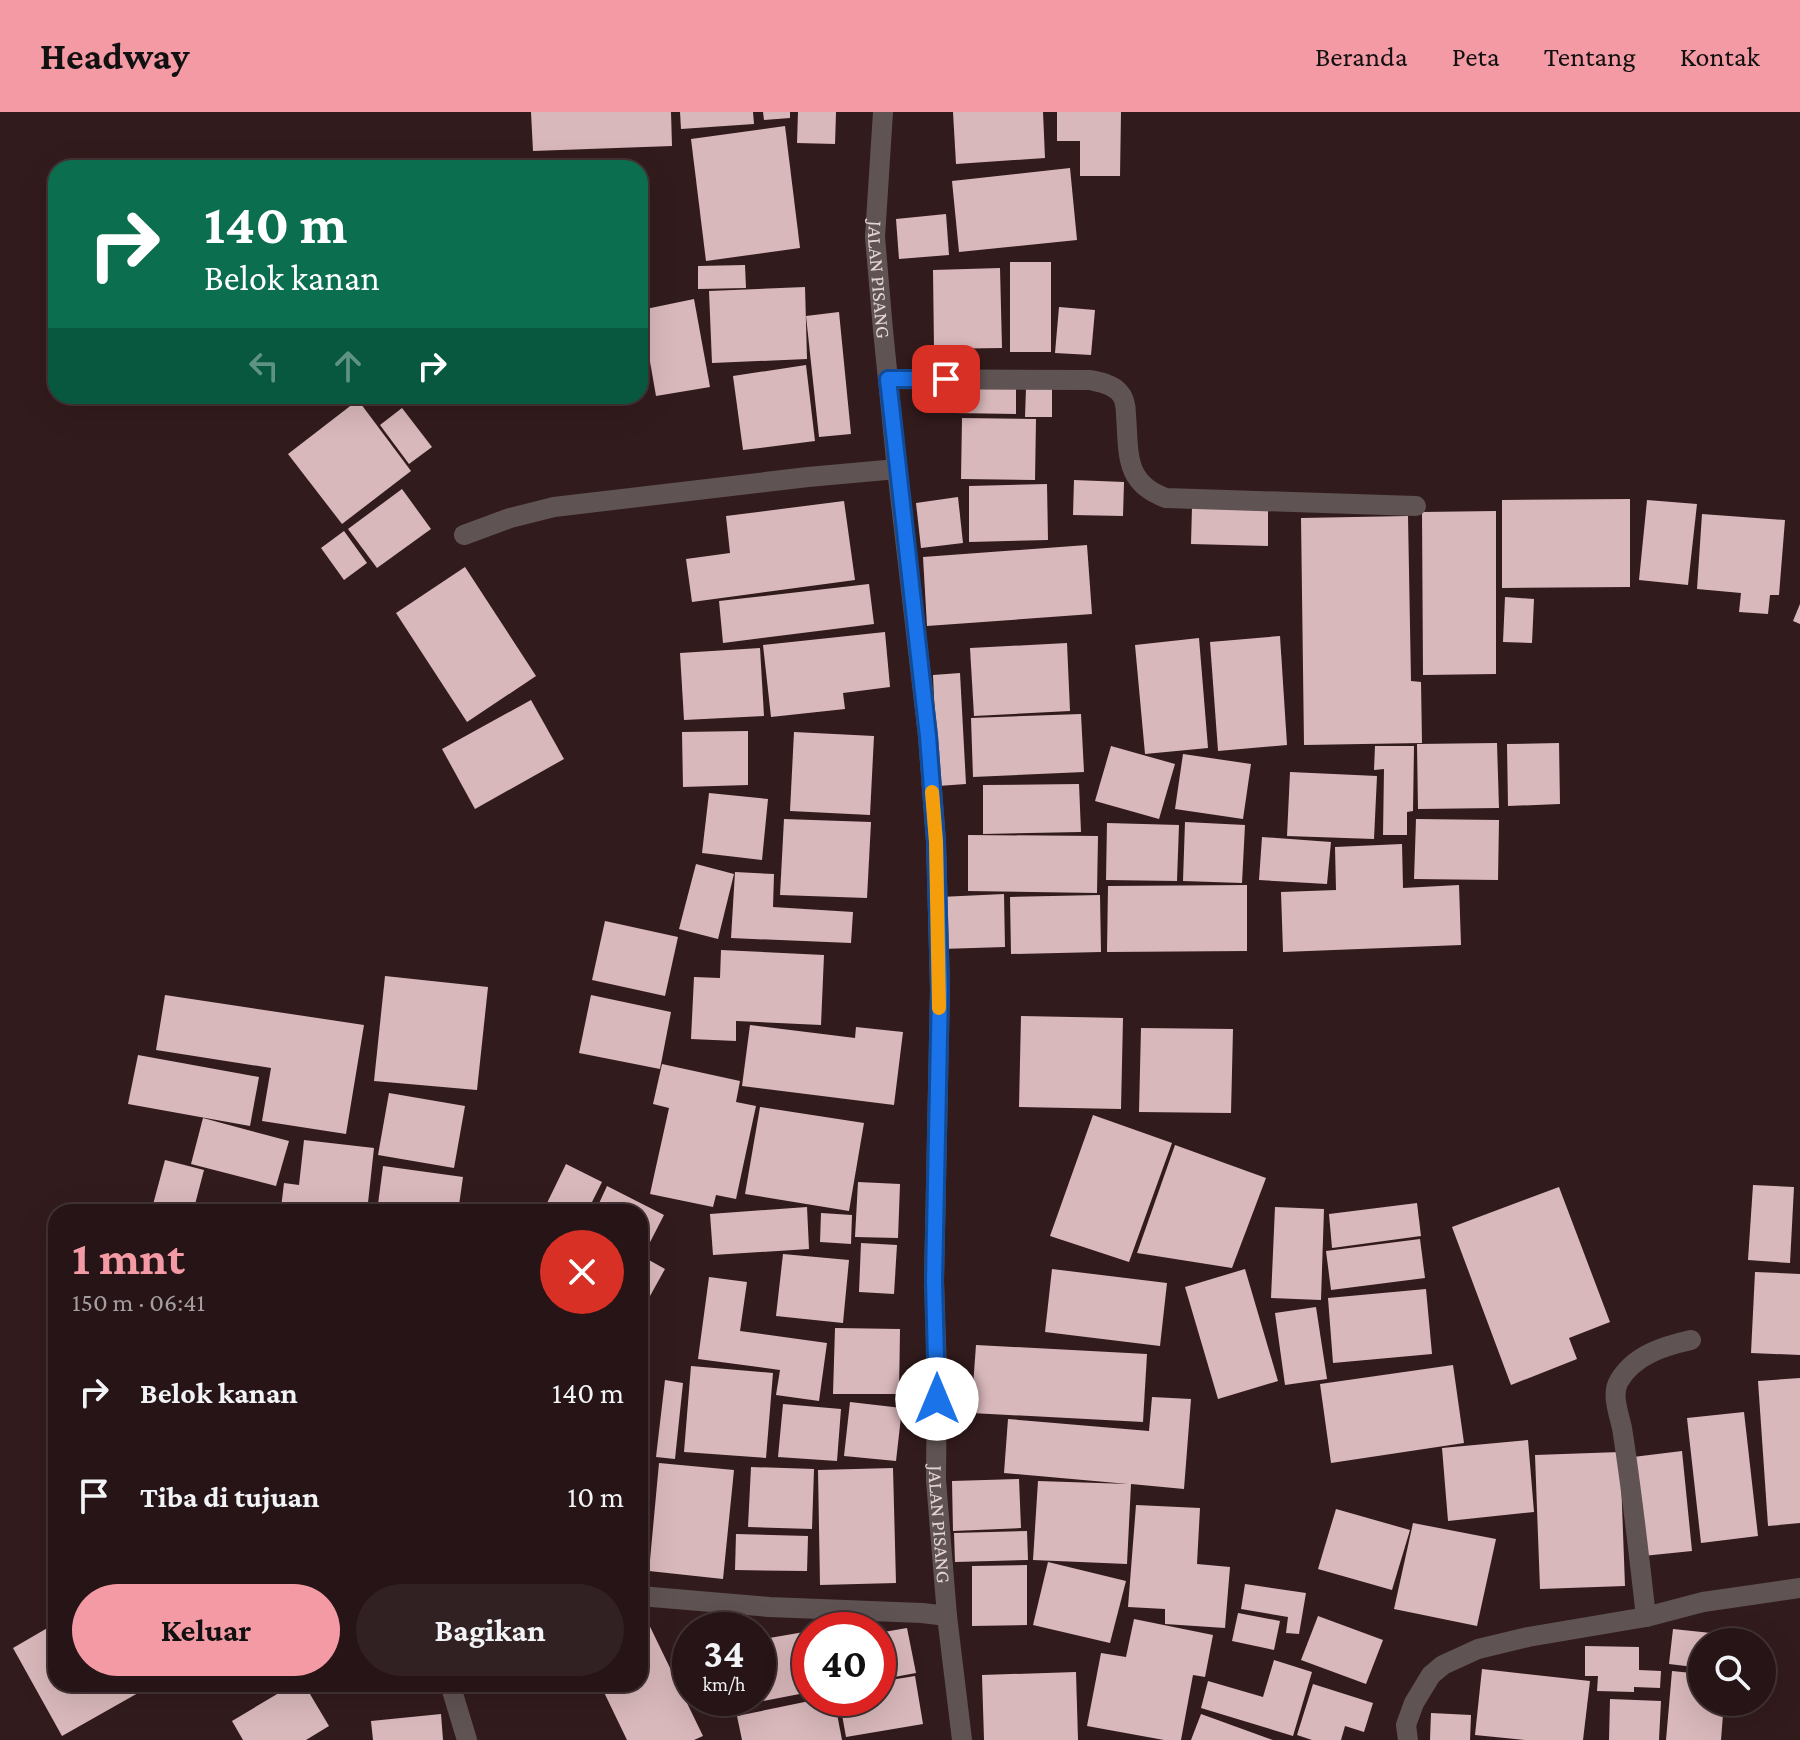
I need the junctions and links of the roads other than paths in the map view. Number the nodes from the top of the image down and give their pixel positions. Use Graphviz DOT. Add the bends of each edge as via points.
graph roads {
  1 [pos="883,112"];
  2 [pos="888,379"];
  3 [pos="897,469"];
  4 [pos="1416,506"];
  5 [pos="464,535"];
  6 [pos="1691,1340"];
  7 [pos="1800,1588"];
  8 [pos="648,1597"];
  9 [pos="947,1616"];
  10 [pos="1646,1617"];
  11 [pos="452,1692"];
  12 [pos="467,1740"];
  13 [pos="962,1740"];
  14 [pos="1408,1740"];
  1 -- 2 [label="street, JALAN PISANG" via="875,237"];
  2 -- 3 [label="street, JALAN PISANG"];
  2 -- 4 [label="street" via="1104,383 1119,391 1126,405 1129,465 1140,484 1166,498"];
  3 -- 5 [label="street" via="554,507"];
  3 -- 9 [label="street, JALAN PISANG" via="936,842 936,1480"];
  6 -- 10 [label="street" via="1642,1357 1617,1383"];
  7 -- 10 [label="street" via="1703,1602"];
  8 -- 9 [label="street"];
  9 -- 13 [label="street, JALAN PISANG"];
  10 -- 14 [label="street" via="1528,1637 1478,1649 1443,1665 1414,1703 1406,1725"];
  11 -- 12 [label="street"];
}
